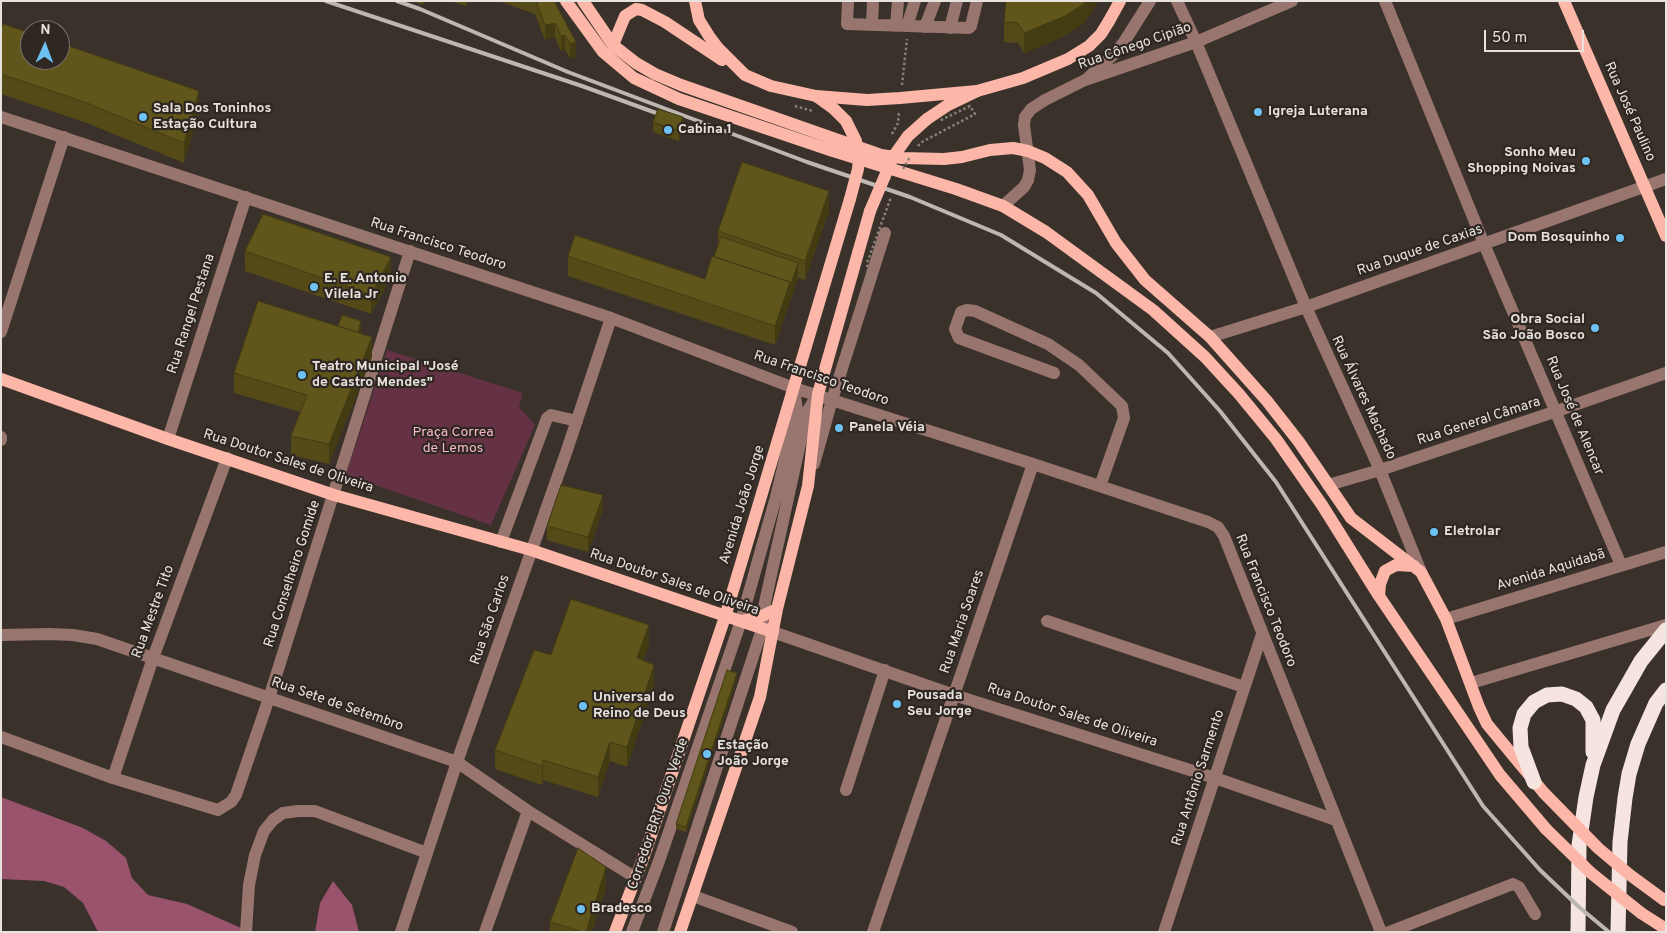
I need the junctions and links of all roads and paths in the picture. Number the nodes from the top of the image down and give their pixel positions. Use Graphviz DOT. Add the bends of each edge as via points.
graph roads {
  1 [pos="566,1"];
  2 [pos="583,1"];
  3 [pos="694,1"];
  4 [pos="848,1"];
  5 [pos="873,1"];
  6 [pos="898,1"];
  7 [pos="915,1"];
  8 [pos="936,1"];
  9 [pos="957,1"];
  10 [pos="977,1"];
  11 [pos="1113,1"];
  12 [pos="1120,1"];
  13 [pos="1150,1"];
  14 [pos="1178,1"];
  15 [pos="1292,1"];
  16 [pos="1384,1"];
  17 [pos="1564,1"];
  18 [pos="1110,20"];
  19 [pos="872,25"];
  20 [pos="904,26"];
  21 [pos="925,27"];
  22 [pos="950,28"];
  23 [pos="1196,42"];
  24 [pos="613,45"];
  25 [pos="904,64"];
  26 [pos="745,75"];
  27 [pos="1085,80"];
  28 [pos="977,91"];
  29 [pos="816,96"];
  30 [pos="794,106"];
  31 [pos="820,113"];
  32 [pos="1,117"];
  33 [pos="935,123"];
  34 [pos="64,137"];
  35 [pos="916,148"];
  36 [pos="1028,151"];
  37 [pos="912,155"];
  38 [pos="899,175"];
  39 [pos="1666,179"];
  40 [pos="1646,186"];
  41 [pos="893,192"];
  42 [pos="246,197"];
  43 [pos="1003,206"];
  44 [pos="885,233"];
  45 [pos="1666,236"];
  46 [pos="1484,244"];
  47 [pos="410,252"];
  48 [pos="869,282"];
  49 [pos="1306,307"];
  50 [pos="611,318"];
  51 [pos="1,332"];
  52 [pos="1210,337"];
  53 [pos="1054,373"];
  54 [pos="1666,373"];
  55 [pos="1,379"];
  56 [pos="794,388"];
  57 [pos="818,394"];
  58 [pos="832,400"];
  59 [pos="1557,411"];
  60 [pos="577,420"];
  61 [pos="168,439"];
  62 [pos="226,458"];
  63 [pos="1033,464"];
  64 [pos="1380,470"];
  65 [pos="1328,485"];
  66 [pos="808,486"];
  67 [pos="1100,486"];
  68 [pos="334,495"];
  69 [pos="501,542"];
  70 [pos="531,550"];
  71 [pos="1666,552"];
  72 [pos="1621,566"];
  73 [pos="1418,569"];
  74 [pos="1379,596"];
  75 [pos="777,609"];
  76 [pos="725,617"];
  77 [pos="1446,619"];
  78 [pos="741,621"];
  79 [pos="1047,621"];
  80 [pos="1666,625"];
  81 [pos="766,626"];
  82 [pos="1666,630"];
  83 [pos="1262,634"];
  84 [pos="1,635"];
  85 [pos="153,658"];
  86 [pos="885,670"];
  87 [pos="1471,683"];
  88 [pos="1244,687"];
  89 [pos="1666,690"];
  90 [pos="954,695"];
  91 [pos="269,698"];
  92 [pos="1,737"];
  93 [pos="458,762"];
  94 [pos="1593,765"];
  95 [pos="113,778"];
  96 [pos="1215,778"];
  97 [pos="1539,787"];
  98 [pos="846,790"];
  99 [pos="528,811"];
  100 [pos="1336,820"];
  101 [pos="427,853"];
  102 [pos="636,878"];
  103 [pos="693,896"];
  104 [pos="1665,900"];
  105 [pos="1535,914"];
  106 [pos="1666,929"];
  107 [pos="246,932"];
  108 [pos="401,932"];
  109 [pos="486,932"];
  110 [pos="615,932"];
  111 [pos="632,932"];
  112 [pos="663,932"];
  113 [pos="680,932"];
  114 [pos="792,932"];
  115 [pos="873,932"];
  116 [pos="1164,932"];
  117 [pos="1381,932"];
  118 [pos="1389,932"];
  119 [pos="1578,932"];
  120 [pos="1618,932"];
  1 -- 43 [label="main road" via="603,52 634,78 653,88"];
  2 -- 24 [label="main road"];
  3 -- 26 [label="main road" via="699,20 709,36"];
  4 -- 19 [label="street" via="847,24"];
  5 -- 19 [label="street"];
  6 -- 20 [label="street"];
  7 -- 20 [label="street"];
  8 -- 21 [label="street"];
  9 -- 22 [label="street"];
  10 -- 22 [label="street" via="970,27"];
  11 -- 18 [label="street"];
  12 -- 18 [label="main road"];
  13 -- 27 [label="street" via="1124,42"];
  14 -- 23 [label="street, Rua Álvares Machado"];
  15 -- 23 [label="street, Rua Cônego Cipião"];
  16 -- 46 [label="street, Rua José de Alencar"];
  17 -- 40 [label="main road, Rua José Paulino"];
  18 -- 28 [label="main road, bridge" via="1089,46 1068,59 1023,78"];
  19 -- 20 [label="street"];
  20 -- 21 [label="street"];
  20 -- 25 [label="path"];
  21 -- 22 [label="street"];
  23 -- 27 [label="street, Rua Cônego Cipião"];
  23 -- 49 [label="street, Rua Álvares Machado"];
  24 -- 26 [label="main road" via="630,11 642,10"];
  24 -- 36 [label="main road" via="636,63 681,85 881,155 924,159 962,157 1013,148"];
  26 -- 29 [label="main road" via="771,86"];
  27 -- 36 [label="street, Rua Cônego Cipião" via="1031,109 1024,121"];
  28 -- 29 [label="main road, bridge" via="867,100"];
  28 -- 57 [label="main road, bridge" via="927,120 908,136 893,157 870,210"];
  29 -- 56 [label="main road, Avenida João Jorge, bridge" via="846,121 856,141 859,158"];
  30 -- 31 [label="path"];
  32 -- 34 [label="street, Rua Francisco Teodoro"];
  33 -- 35 [label="path, bridge" via="970,106 975,114"];
  34 -- 42 [label="street, Rua Francisco Teodoro"];
  34 -- 51 [label="street"];
  36 -- 43 [label="street, Rua Cônego Cipião" via="1028,180"];
  36 -- 52 [label="main road" via="1056,165 1079,184 1116,243 1145,280"];
  37 -- 38 [label="path, bridge"];
  39 -- 40 [label="street, Rua Duque de Caxias"];
  40 -- 45 [label="main road, Rua José Paulino"];
  40 -- 46 [label="street, Rua Duque de Caxias"];
  41 -- 48 [label="path, bridge" via="867,264"];
  42 -- 47 [label="street, Rua Francisco Teodoro"];
  42 -- 61 [label="street, Rua Rangel Pestana"];
  43 -- 74 [label="main road" via="1046,232 1153,310 1205,357 1276,439"];
  44 -- 48 [label="street"];
  46 -- 49 [label="street, Rua Duque de Caxias"];
  46 -- 59 [label="street, Rua José de Alencar"];
  47 -- 50 [label="street, Rua Francisco Teodoro"];
  47 -- 68 [label="street, Rua Conselheiro Gomide"];
  48 -- 58 [label="street"];
  49 -- 52 [label="street, Rua Duque de Caxias"];
  49 -- 64 [label="street, Rua Álvares Machado"];
  50 -- 56 [label="street, Rua Francisco Teodoro"];
  50 -- 60 [label="street, Rua São Carlos"];
  52 -- 65 [label="main road" via="1300,442"];
  53 -- 67 [label="street" via="959,338 955,329 961,312 975,311 1048,344 1079,365 1122,406 1124,418"];
  54 -- 59 [label="street, Rua General Câmara"];
  55 -- 61 [label="main road, Rua Doutor Sales de Oliveira"];
  56 -- 57 [label="street, Rua Francisco Teodoro"];
  56 -- 76 [label="main road, Avenida João Jorge"];
  56 -- 78 [label="street, Corredor BRT Ouro Verde" via="797,410"];
  57 -- 58 [label="street, Rua Francisco Teodoro"];
  57 -- 66 [label="main road"];
  57 -- 81 [label="street" via="807,412"];
  58 -- 63 [label="street, Rua Francisco Teodoro"];
  58 -- 66 [label="street"];
  59 -- 64 [label="street, Rua General Câmara"];
  59 -- 72 [label="street, Rua José de Alencar"];
  60 -- 69 [label="street" via="551,415 547,418"];
  60 -- 70 [label="street, Rua São Carlos"];
  61 -- 62 [label="main road, Rua Doutor Sales de Oliveira"];
  62 -- 68 [label="main road, Rua Doutor Sales de Oliveira"];
  62 -- 85 [label="street, Rua Mestre Tito"];
  63 -- 67 [label="street, Rua Francisco Teodoro"];
  63 -- 90 [label="street, Rua Maria Soares"];
  64 -- 65 [label="street, Rua General Câmara"];
  64 -- 73 [label="street, Rua Álvares Machado"];
  65 -- 73 [label="main road" via="1351,518"];
  66 -- 75 [label="main road"];
  67 -- 83 [label="street, Rua Francisco Teodoro" via="1218,527"];
  68 -- 69 [label="main road, Rua Doutor Sales de Oliveira"];
  68 -- 91 [label="street, Rua Conselheiro Gomide"];
  69 -- 70 [label="main road, Rua Doutor Sales de Oliveira"];
  70 -- 76 [label="main road, Rua Doutor Sales de Oliveira"];
  70 -- 93 [label="street, Rua São Carlos"];
  71 -- 72 [label="street, Avenida Aquidabã"];
  72 -- 77 [label="street, Avenida Aquidabã"];
  73 -- 74 [label="main road" via="1396,565 1386,571"];
  73 -- 77 [label="main road, Rua Álvares Machado"];
  74 -- 106 [label="main road, bridge" via="1500,776 1546,829 1591,873"];
  75 -- 81 [label="main road"];
  75 -- 81 [label="main road"];
  76 -- 78 [label="main road, Rua Doutor Sales de Oliveira"];
  76 -- 102 [label="main road, Avenida João Jorge"];
  77 -- 87 [label="main road, Rua Álvares Machado"];
  78 -- 81 [label="main road, Rua Doutor Sales de Oliveira"];
  78 -- 111 [label="street, Corredor BRT Ouro Verde"];
  79 -- 88 [label="street"];
  80 -- 87 [label="street"];
  81 -- 86 [label="street, Rua Doutor Sales de Oliveira"];
  81 -- 103 [label="main road" via="760,697"];
  81 -- 112 [label="street"];
  82 -- 94 [label="highway" via="1641,661 1613,710"];
  83 -- 88 [label="street, Rua Antônio Sarmento"];
  83 -- 100 [label="street, Rua Francisco Teodoro"];
  84 -- 85 [label="street, Rua Sete de Setembro" via="73,635 97,639"];
  85 -- 91 [label="street, Rua Sete de Setembro"];
  85 -- 95 [label="street, Rua Mestre Tito"];
  86 -- 90 [label="street, Rua Doutor Sales de Oliveira"];
  86 -- 98 [label="street"];
  87 -- 97 [label="main road, Rua Álvares Machado" via="1487,724"];
  88 -- 96 [label="street, Rua Antônio Sarmento"];
  89 -- 120 [label="highway" via="1656,703 1629,774 1620,842"];
  90 -- 96 [label="street, Rua Doutor Sales de Oliveira"];
  90 -- 115 [label="street, Rua Maria Soares"];
  91 -- 93 [label="street, Rua Sete de Setembro"];
  91 -- 95 [label="street, Rua Conselheiro Gomide" via="236,795 226,806 218,810"];
  92 -- 95 [label="street"];
  93 -- 99 [label="street, Rua Sete de Setembro"];
  93 -- 101 [label="street, Rua São Carlos"];
  94 -- 97 [label="highway" via="1593,720 1586,707 1562,694 1547,695 1534,702 1524,714 1520,728 1522,747"];
  94 -- 119 [label="highway" via="1578,845"];
  96 -- 100 [label="street, Rua Doutor Sales de Oliveira"];
  96 -- 116 [label="street, Rua Antônio Sarmento"];
  97 -- 104 [label="main road, Rua Álvares Machado, bridge" via="1598,848"];
  99 -- 102 [label="street, Rua Sete de Setembro"];
  99 -- 109 [label="street"];
  100 -- 117 [label="street, Rua Francisco Teodoro"];
  101 -- 107 [label="street" via="315,811 283,813 264,831 255,855"];
  101 -- 108 [label="street, Rua São Carlos"];
  102 -- 110 [label="main road, Avenida João Jorge"];
  103 -- 113 [label="main road"];
  103 -- 114 [label="street"];
  105 -- 118 [label="street" via="1513,884"];
}
